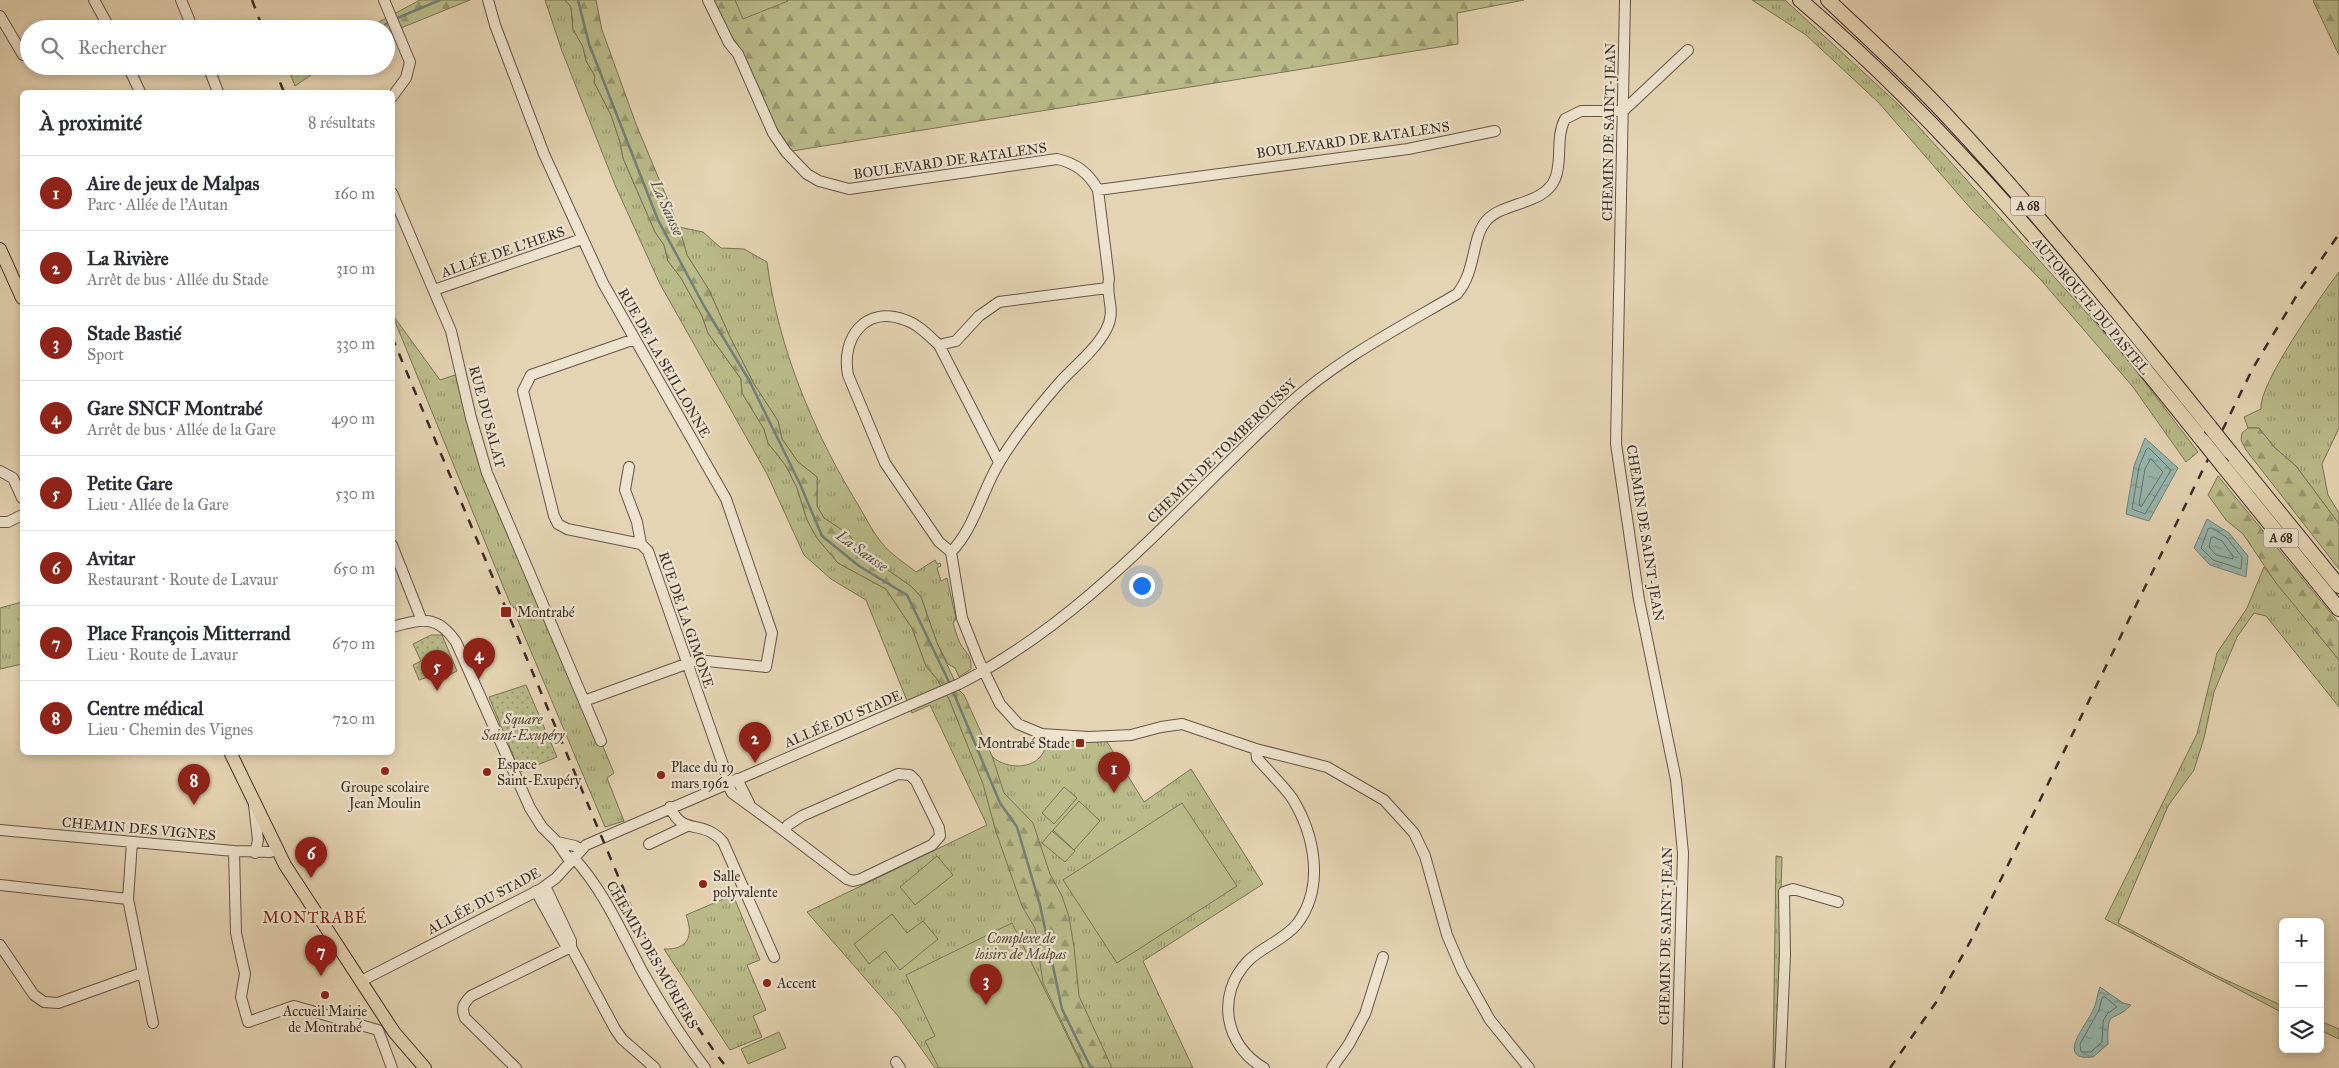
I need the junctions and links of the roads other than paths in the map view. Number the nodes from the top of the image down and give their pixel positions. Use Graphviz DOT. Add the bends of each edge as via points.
graph roads {
  1 [pos="94,0"];
  2 [pos="181,0"];
  3 [pos="384,0"];
  4 [pos="488,0"];
  5 [pos="708,0"];
  6 [pos="1625,0"];
  7 [pos="1800,0"];
  8 [pos="1828,0"];
  9 [pos="0,16"];
  10 [pos="105,20"];
  11 [pos="189,20"];
  12 [pos="393,20"];
  13 [pos="395,25"];
  14 [pos="20,50"];
  15 [pos="1688,50"];
  16 [pos="132,75"];
  17 [pos="211,75"];
  18 [pos="139,90"];
  19 [pos="217,90"];
  20 [pos="395,92"];
  21 [pos="1623,111"];
  22 [pos="1494,131"];
  23 [pos="1098,190"];
  24 [pos="395,201"];
  25 [pos="582,239"];
  26 [pos="0,249"];
  27 [pos="1107,288"];
  28 [pos="434,290"];
  29 [pos="20,294"];
  30 [pos="635,339"];
  31 [pos="939,345"];
  32 [pos="1000,462"];
  33 [pos="629,467"];
  34 [pos="0,471"];
  35 [pos="20,494"];
  36 [pos="20,516"];
  37 [pos="0,522"];
  38 [pos="641,544"];
  39 [pos="395,552"];
  40 [pos="951,552"];
  41 [pos="2339,586"];
  42 [pos="2339,609"];
  43 [pos="422,621"];
  44 [pos="395,627"];
  45 [pos="687,664"];
  46 [pos="984,671"];
  47 [pos="584,701"];
  48 [pos="601,741"];
  49 [pos="1256,749"];
  50 [pos="231,755"];
  51 [pos="731,782"];
  52 [pos="254,804"];
  53 [pos="670,807"];
  54 [pos="687,826"];
  55 [pos="0,830"];
  56 [pos="784,831"];
  57 [pos="132,842"];
  58 [pos="557,842"];
  59 [pos="649,844"];
  60 [pos="276,850"];
  61 [pos="255,852"];
  62 [pos="234,854"];
  63 [pos="574,856"];
  64 [pos="0,884"];
  65 [pos="540,889"];
  66 [pos="128,900"];
  67 [pos="1838,902"];
  68 [pos="0,945"];
  69 [pos="571,947"];
  70 [pos="774,957"];
  71 [pos="1383,957"];
  72 [pos="142,973"];
  73 [pos="362,981"];
  74 [pos="153,1023"];
  75 [pos="392,1068"];
  76 [pos="425,1068"];
  77 [pos="516,1068"];
  78 [pos="656,1068"];
  79 [pos="705,1068"];
  80 [pos="1264,1068"];
  81 [pos="1332,1068"];
  82 [pos="1529,1068"];
  83 [pos="1677,1068"];
  84 [pos="1780,1068"];
  1 -- 10 [label="street"];
  2 -- 11 [label="street"];
  3 -- 12 [label="street"];
  4 -- 25 [label="street, RUE DE LA SEILLONNE" via="494,25 544,154"];
  5 -- 23 [label="street, BOULEVARD DE RATALENS" via="738,54 773,133 807,174 819,181 860,189 1057,159 1078,166"];
  6 -- 21 [label="street, CHEMIN DE SAINT-JEAN"];
  7 -- 42 [label="highway, AUTOROUTE DU PASTEL / A 68, bridge" via="1865,59 1980,177 2060,268"];
  8 -- 41 [label="highway, AUTOROUTE DU PASTEL / A 68, bridge" via="1946,114 1999,172"];
  9 -- 14 [label="street"];
  13 -- 20 [label="street" via="410,68"];
  15 -- 21 [label="street"];
  16 -- 18 [label="street"];
  17 -- 19 [label="street"];
  21 -- 46 [label="street, CHEMIN DE TOMBEROUSSY" via="1581,111 1565,119 1559,136 1555,180 1543,193 1488,219 1478,238 1466,284 1457,294 1327,373 1287,406 1129,561 1039,636"];
  21 -- 83 [label="street, CHEMIN DE SAINT-JEAN" via="1616,444 1640,600 1676,780 1682,853"];
  22 -- 23 [label="street, BOULEVARD DE RATALENS" via="1408,149"];
  23 -- 27 [label="street" via="1109,279"];
  24 -- 28 [label="street, RUE DU SALAT"];
  25 -- 28 [label="street, ALLÉE DE L'HERS"];
  25 -- 30 [label="street, RUE DE LA SEILLONNE" via="602,283"];
  26 -- 29 [label="main road"];
  27 -- 31 [label="street" via="1000,302 979,316 956,342"];
  27 -- 32 [label="street" via="1112,310 1106,330 1044,401"];
  28 -- 47 [label="street, RUE DU SALAT" via="451,332 487,473"];
  30 -- 38 [label="street, RUE DE LA GIMONE" via="531,376 523,391 558,524 567,529"];
  30 -- 45 [label="street, RUE DE LA SEILLONNE" via="726,499 772,633 766,667 698,660"];
  31 -- 32 [label="street"];
  31 -- 40 [label="street" via="907,320 876,317 858,328 847,348 845,361 853,390 885,463 939,542"];
  32 -- 40 [label="street" via="962,541"];
  33 -- 38 [label="street" via="625,490"];
  34 -- 35 [label="street" via="13,478"];
  36 -- 37 [label="street"];
  38 -- 45 [label="street, RUE DE LA GIMONE" via="648,551"];
  39 -- 43 [label="street"];
  40 -- 46 [label="street" via="962,618"];
  43 -- 44 [label="street"];
  43 -- 58 [label="street, CHEMIN DES MÛRIERS" via="441,624 456,642 522,793 542,827"];
  45 -- 47 [label="street"];
  45 -- 51 [label="street, RUE DE LA GIMONE"];
  46 -- 49 [label="street" via="1009,716 1042,734 1120,736 1182,724"];
  46 -- 51 [label="street, ALLÉE DU STADE"];
  47 -- 48 [label="street, RUE DU SALAT"];
  49 -- 80 [label="street" via="1257,758 1290,796 1299,812 1311,844 1314,876 1303,914 1296,926 1248,961 1233,982 1228,1014 1234,1038 1252,1061"];
  49 -- 82 [label="street" via="1327,766 1384,800 1414,833 1425,856 1445,927 1462,970 1490,1020"];
  50 -- 52 [label="main road"];
  51 -- 53 [label="street, ALLÉE DU STADE"];
  51 -- 56 [label="street, RUE DE LA GIMONE" via="751,806"];
  52 -- 60 [label="main road"];
  52 -- 61 [label="street" via="258,840"];
  53 -- 54 [label="street" via="676,820"];
  53 -- 63 [label="street, ALLÉE DU STADE"];
  54 -- 59 [label="street"];
  54 -- 70 [label="street" via="709,830 723,842"];
  55 -- 57 [label="street, CHEMIN DES VIGNES"];
  56 -- 56 [label="street" via="853,881 932,846 940,836 916,781 905,774 898,774 802,816"];
  57 -- 62 [label="street, CHEMIN DES VIGNES"];
  57 -- 66 [label="street"];
  58 -- 63 [label="street, CHEMIN DES MÛRIERS"];
  58 -- 63 [label="street" via="575,846"];
  60 -- 61 [label="street, CHEMIN DES VIGNES"];
  60 -- 73 [label="main road"];
  61 -- 62 [label="street, CHEMIN DES VIGNES"];
  62 -- 75 [label="street" via="236,934 245,974 241,997 248,1022 294,1006 378,1030"];
  63 -- 65 [label="street, ALLÉE DU STADE" via="556,878"];
  63 -- 79 [label="street, CHEMIN DES MÛRIERS" via="606,899 656,995"];
  64 -- 66 [label="street"];
  65 -- 69 [label="street" via="572,941"];
  65 -- 73 [label="street, ALLÉE DU STADE"];
  66 -- 72 [label="street"];
  67 -- 84 [label="street" via="1793,889 1784,892"];
  68 -- 72 [label="street" via="34,995 44,1002 58,1002"];
  69 -- 77 [label="street" via="471,996 464,1003 462,1011 465,1018"];
  69 -- 78 [label="street" via="622,1039"];
  71 -- 81 [label="street" via="1365,1014"];
  72 -- 74 [label="street"];
  73 -- 76 [label="main road" via="394,1032"];
}
